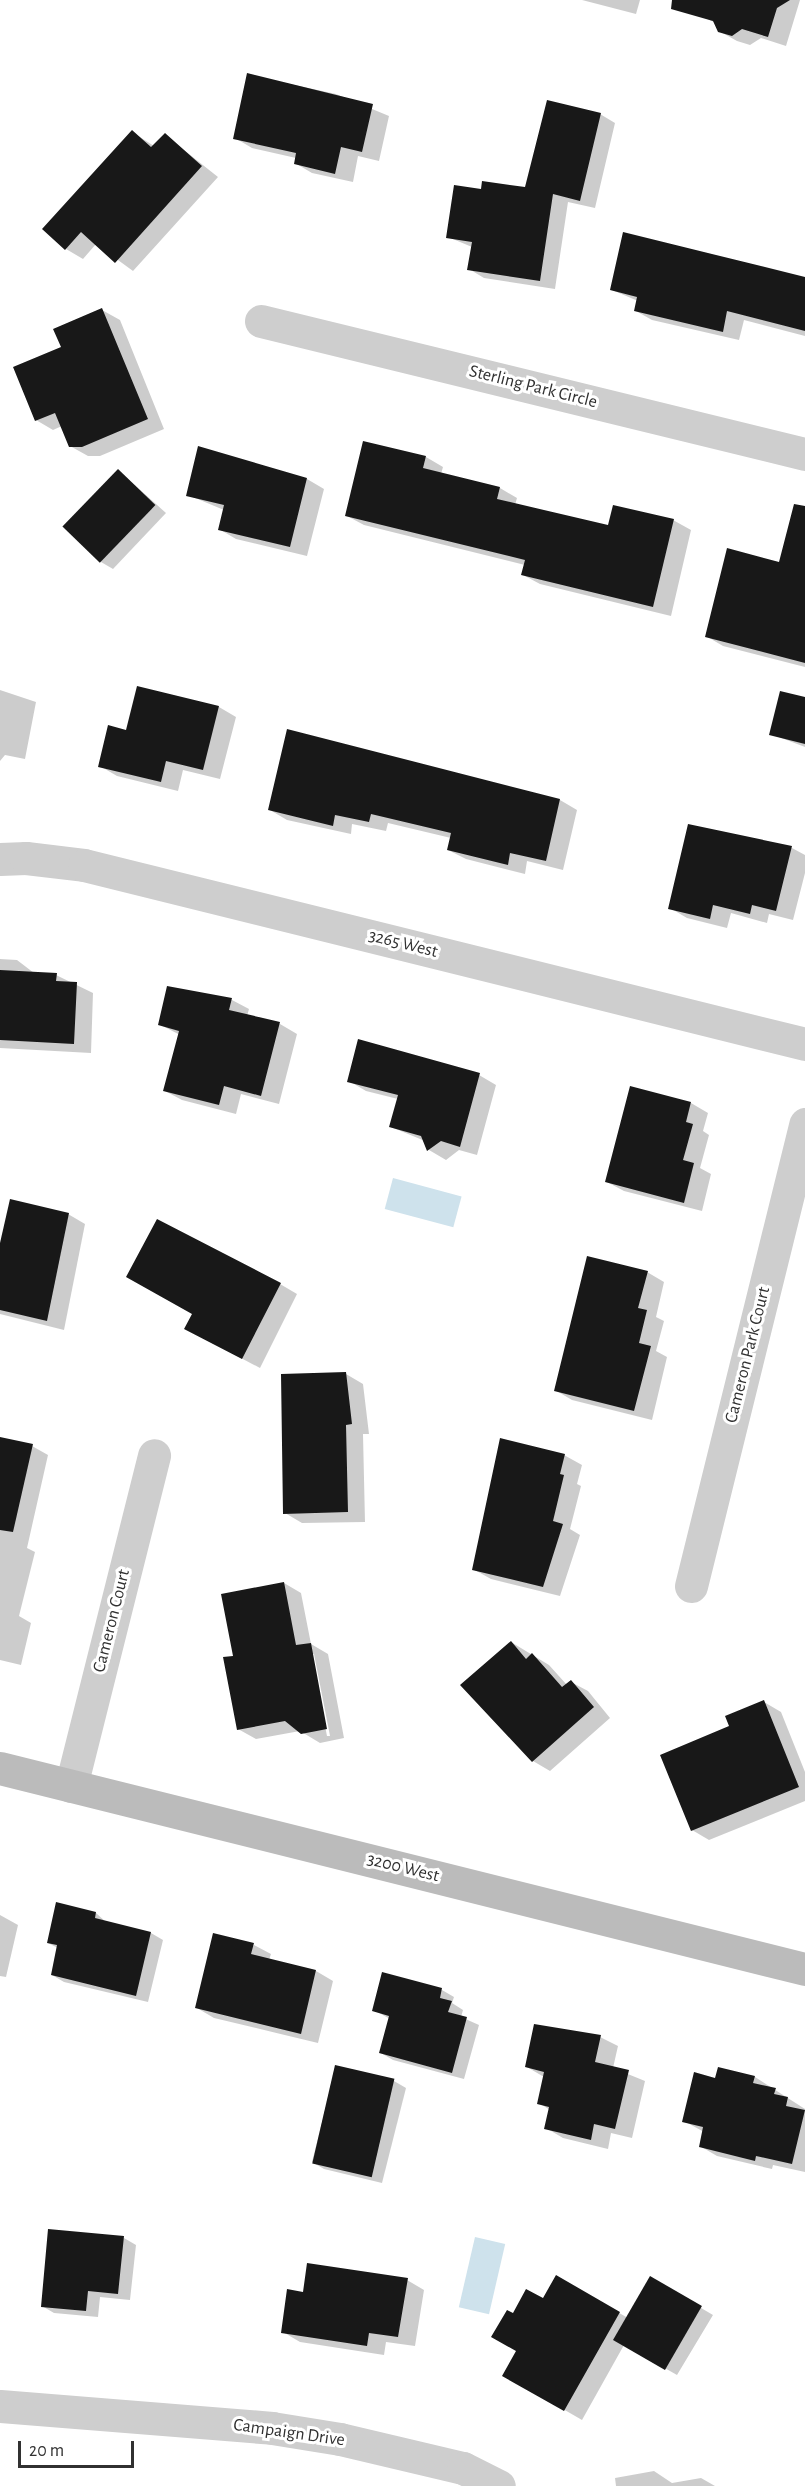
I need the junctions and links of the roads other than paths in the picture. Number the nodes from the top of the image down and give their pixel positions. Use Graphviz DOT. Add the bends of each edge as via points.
graph roads {
  1 [pos="261,321"];
  2 [pos="805,454"];
  3 [pos="0,859"];
  4 [pos="805,1044"];
  5 [pos="805,1124"];
  6 [pos="154,1455"];
  7 [pos="691,1586"];
  8 [pos="0,1768"];
  9 [pos="71,1786"];
  10 [pos="805,1969"];
  11 [pos="0,2406"];
  12 [pos="499,2486"];
  1 -- 2 [label="street, Sterling Park Circle"];
  3 -- 4 [label="street, 3265 West" via="84,865"];
  5 -- 7 [label="street, Cameron Park Court"];
  6 -- 9 [label="street, Cameron Court"];
  8 -- 9 [label="street, 3200 West"];
  9 -- 10 [label="street, 3200 West"];
  11 -- 12 [label="street, Campaign Drive" via="272,2428 340,2439 463,2469"];
}
